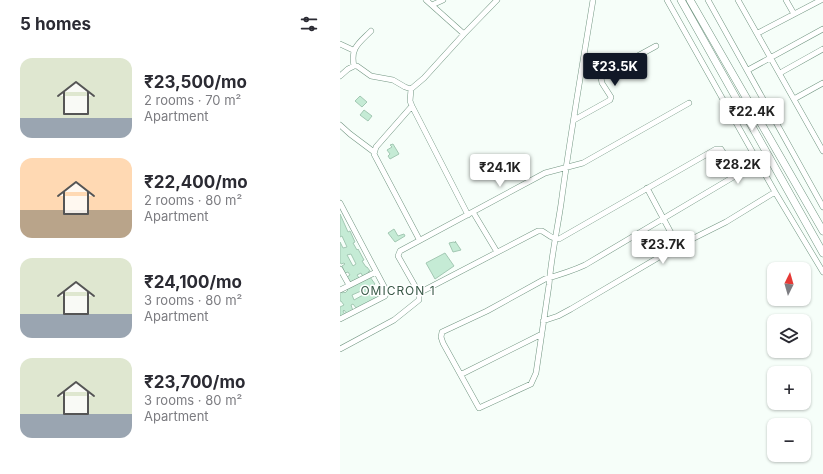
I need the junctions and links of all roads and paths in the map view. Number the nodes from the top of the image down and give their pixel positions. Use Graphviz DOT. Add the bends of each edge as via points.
graph roads {
  1 [pos="426,0"];
  2 [pos="443,0"];
  3 [pos="497,0"];
  4 [pos="593,0"];
  5 [pos="667,0"];
  6 [pos="681,0"];
  7 [pos="690,0"];
  8 [pos="708,0"];
  9 [pos="738,0"];
  10 [pos="786,0"];
  11 [pos="821,0"];
  12 [pos="432,5"];
  13 [pos="794,14"];
  14 [pos="823,29"];
  15 [pos="371,31"];
  16 [pos="758,33"];
  17 [pos="464,34"];
  18 [pos="340,44"];
  19 [pos="656,46"];
  20 [pos="823,49"];
  21 [pos="353,50"];
  22 [pos="771,58"];
  23 [pos="354,66"];
  24 [pos="748,70"];
  25 [pos="780,73"];
  26 [pos="340,76"];
  27 [pos="822,85"];
  28 [pos="411,89"];
  29 [pos="794,99"];
  30 [pos="689,103"];
  31 [pos="412,106"];
  32 [pos="574,120"];
  33 [pos="340,125"];
  34 [pos="823,151"];
  35 [pos="374,152"];
  36 [pos="566,168"];
  37 [pos="647,188"];
  38 [pos="775,192"];
  39 [pos="340,203"];
  40 [pos="823,207"];
  41 [pos="470,213"];
  42 [pos="663,218"];
  43 [pos="823,231"];
  44 [pos="419,239"];
  45 [pos="556,239"];
  46 [pos="678,246"];
  47 [pos="496,252"];
  48 [pos="823,253"];
  49 [pos="340,268"];
  50 [pos="376,272"];
  51 [pos="823,272"];
  52 [pos="550,278"];
  53 [pos="349,285"];
  54 [pos="340,289"];
  55 [pos="419,293"];
  56 [pos="340,319"];
  57 [pos="543,321"];
  58 [pos="542,334"];
  59 [pos="340,349"];
  60 [pos="462,374"];
  1 -- 12 [label="street"];
  2 -- 12 [label="street"];
  3 -- 17 [label="street"];
  4 -- 32 [label="street"];
  5 -- 38 [label="street"];
  6 -- 48 [label="street"];
  7 -- 43 [label="street"];
  8 -- 24 [label="street"];
  9 -- 16 [label="street"];
  10 -- 13 [label="street"];
  11 -- 13 [label="street"];
  12 -- 17 [label="street"];
  13 -- 16 [label="street"];
  14 -- 22 [label="street"];
  15 -- 21 [label="street"];
  16 -- 22 [label="street"];
  17 -- 28 [label="street"];
  18 -- 21 [label="street"];
  19 -- 32 [label="street" via="603,75 602,83 611,97 610,100"];
  20 -- 25 [label="street"];
  21 -- 23 [label="street"];
  22 -- 24 [label="street"];
  22 -- 25 [label="street"];
  23 -- 26 [label="street"];
  23 -- 28 [label="street" via="371,76 393,80"];
  24 -- 40 [label="street"];
  25 -- 29 [label="street"];
  27 -- 29 [label="street"];
  28 -- 31 [label="street"];
  29 -- 34 [label="street"];
  30 -- 36 [label="street" via="583,162"];
  31 -- 35 [label="street"];
  31 -- 41 [label="street"];
  32 -- 36 [label="street"];
  33 -- 35 [label="street"];
  35 -- 44 [label="street"];
  36 -- 41 [label="street" via="545,173"];
  36 -- 45 [label="street"];
  37 -- 42 [label="street"];
  37 -- 42 [label="street" via="719,148 722,148 734,170 733,178"];
  37 -- 45 [label="street"];
  38 -- 46 [label="street" via="726,222"];
  38 -- 51 [label="street"];
  39 -- 50 [label="street"];
  41 -- 44 [label="street"];
  41 -- 47 [label="street"];
  42 -- 46 [label="street"];
  42 -- 52 [label="street" via="585,264"];
  44 -- 55 [label="street" via="397,254"];
  45 -- 47 [label="street" via="542,230"];
  45 -- 52 [label="street"];
  46 -- 57 [label="street" via="577,306"];
  47 -- 55 [label="street"];
  49 -- 53 [label="street"];
  50 -- 53 [label="street"];
  50 -- 56 [label="street" via="387,294"];
  52 -- 57 [label="street"];
  52 -- 60 [label="street" via="442,332 440,337"];
  53 -- 54 [label="street"];
  55 -- 59 [label="street" via="417,303 394,320"];
  57 -- 58 [label="street"];
  58 -- 60 [label="street"];
  58 -- 60 [label="street" via="536,373 531,384 479,408"];
}
